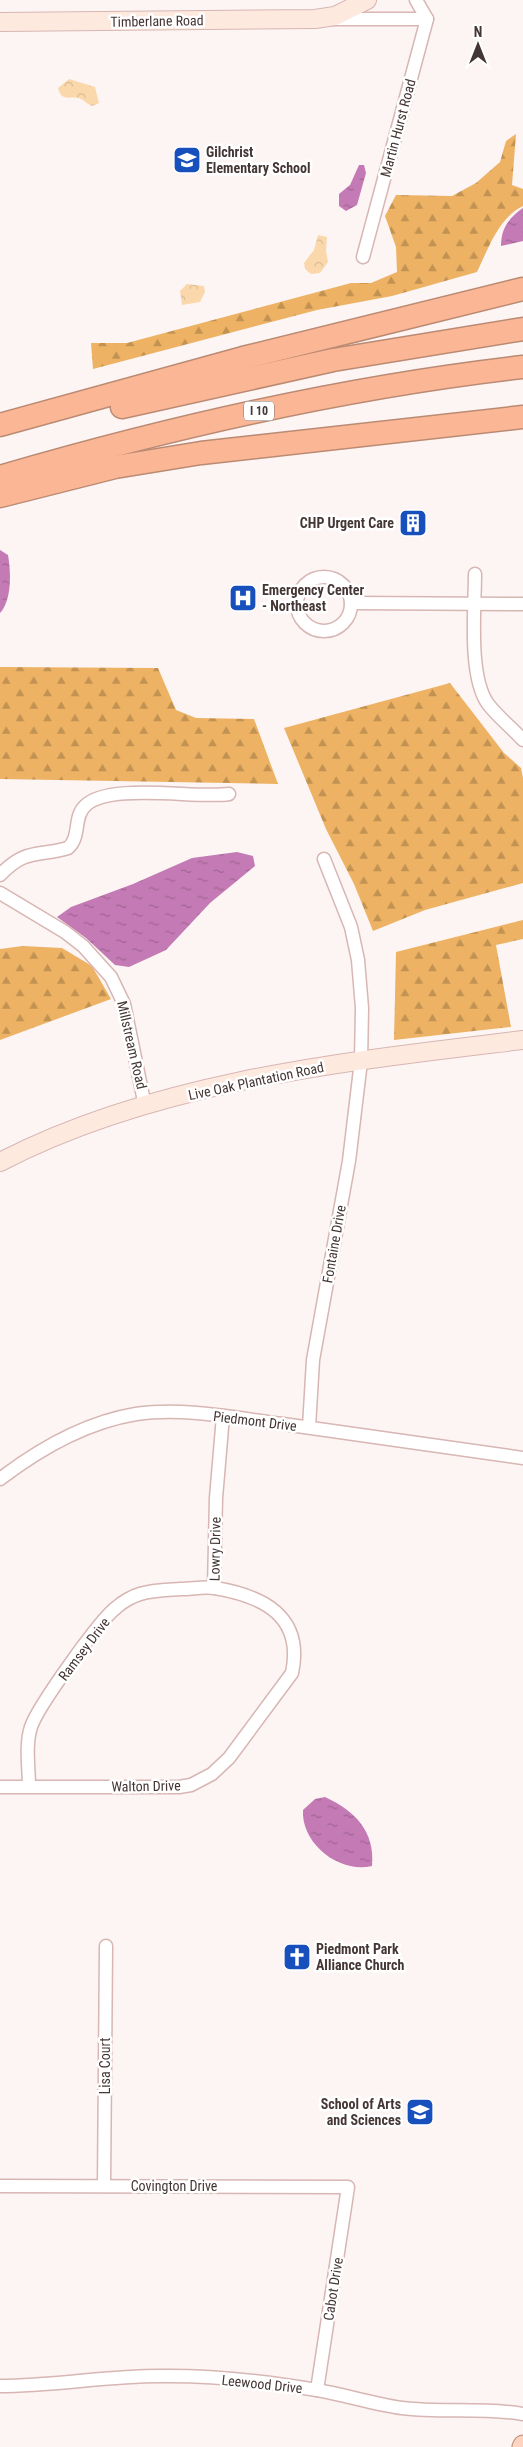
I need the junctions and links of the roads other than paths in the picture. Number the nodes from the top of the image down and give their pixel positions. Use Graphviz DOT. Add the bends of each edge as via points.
graph roads {
  1 [pos="367,0"];
  2 [pos="416,0"];
  3 [pos="315,19"];
  4 [pos="427,19"];
  5 [pos="0,22"];
  6 [pos="363,257"];
  7 [pos="523,289"];
  8 [pos="523,298"];
  9 [pos="409,318"];
  10 [pos="523,329"];
  11 [pos="523,367"];
  12 [pos="523,418"];
  13 [pos="0,425"];
  14 [pos="0,440"];
  15 [pos="0,477"];
  16 [pos="0,496"];
  17 [pos="475,574"];
  18 [pos="351,604"];
  19 [pos="475,604"];
  20 [pos="523,604"];
  21 [pos="523,740"];
  22 [pos="230,794"];
  23 [pos="324,859"];
  24 [pos="0,875"];
  25 [pos="0,893"];
  26 [pos="523,1040"];
  27 [pos="361,1061"];
  28 [pos="145,1106"];
  29 [pos="0,1162"];
  30 [pos="223,1416"];
  31 [pos="309,1428"];
  32 [pos="523,1458"];
  33 [pos="0,1479"];
  34 [pos="214,1588"];
  35 [pos="294,1664"];
  36 [pos="0,1787"];
  37 [pos="29,1787"];
  38 [pos="106,1946"];
  39 [pos="0,2186"];
  40 [pos="104,2186"];
  41 [pos="348,2187"];
  42 [pos="0,2386"];
  43 [pos="317,2390"];
  44 [pos="523,2414"];
  1 -- 3 [label="street, Timberlane Road" via="336,16"];
  2 -- 4 [label="street"];
  3 -- 4 [label="street, Timberlane Road"];
  3 -- 5 [label="street, Timberlane Road"];
  4 -- 6 [label="street, Martin Hurst Road"];
  7 -- 9 [label="highway"];
  8 -- 9 [label="highway"];
  9 -- 13 [label="highway" via="243,358"];
  10 -- 14 [label="highway" via="259,375 120,407"];
  11 -- 15 [label="highway, I 10" via="394,385 255,412"];
  12 -- 16 [label="highway" via="191,454 97,471"];
  17 -- 19 [label="street"];
  18 -- 18 [label="street" via="342,584 323,577 306,583 296,604 303,623 325,632 343,624"];
  18 -- 19 [label="street"];
  19 -- 20 [label="street"];
  19 -- 21 [label="street" via="479,686 488,704"];
  22 -- 24 [label="street" via="142,793 101,798 81,810 75,839 68,848 30,854"];
  23 -- 27 [label="street" via="344,904 355,940 362,1008"];
  25 -- 28 [label="street, Millstream Road" via="65,932 83,946 111,977 124,1004"];
  26 -- 27 [label="street, Live Oak Plantation Road"];
  27 -- 28 [label="street, Live Oak Plantation Road" via="256,1079"];
  27 -- 31 [label="street, Fontaine Drive" via="349,1161 314,1360"];
  28 -- 29 [label="street, Live Oak Plantation Road" via="64,1134"];
  30 -- 31 [label="street, Piedmont Drive"];
  30 -- 33 [label="street, Piedmont Drive" via="148,1413 114,1420 38,1452"];
  30 -- 34 [label="street, Lowry Drive" via="216,1498"];
  31 -- 32 [label="street, Piedmont Drive"];
  34 -- 35 [label="street, Lowry Drive" via="269,1604 291,1633"];
  34 -- 37 [label="street, Ramsey Drive" via="139,1594 116,1607 96,1630 31,1726"];
  35 -- 37 [label="street, Walton Drive" via="292,1672 228,1758 212,1774 190,1785"];
  36 -- 37 [label="street, Walton Drive"];
  38 -- 40 [label="street, Lisa Court"];
  39 -- 40 [label="street, Covington Drive"];
  40 -- 41 [label="street, Covington Drive"];
  41 -- 43 [label="street, Cabot Drive"];
  42 -- 43 [label="street, Leewood Drive" via="42,2386 159,2376 244,2381"];
  43 -- 44 [label="street, Leewood Drive" via="405,2408 499,2410"];
}
